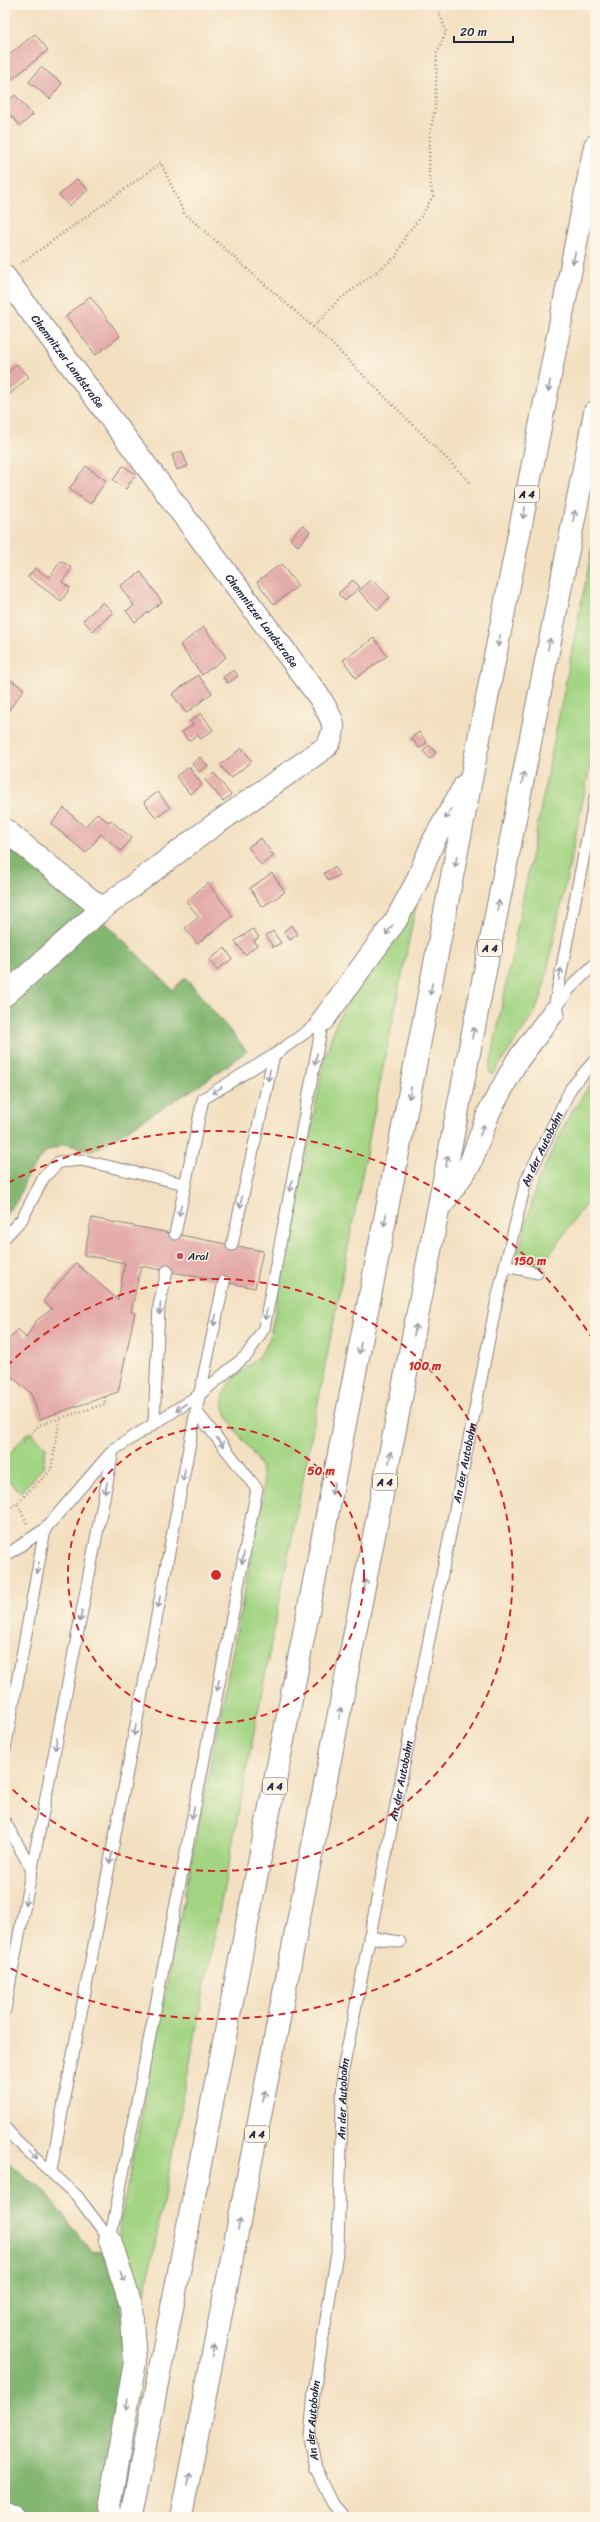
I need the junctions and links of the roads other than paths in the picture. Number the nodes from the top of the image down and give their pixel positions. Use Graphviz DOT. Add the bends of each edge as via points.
graph roads {
  1 [pos="595,146"];
  2 [pos="12,271"];
  3 [pos="595,412"];
  4 [pos="474,768"];
  5 [pos="595,798"];
  6 [pos="5,830"];
  7 [pos="102,909"];
  8 [pos="595,964"];
  9 [pos="5,994"];
  10 [pos="553,1013"];
  11 [pos="323,1020"];
  12 [pos="274,1055"];
  13 [pos="595,1060"];
  14 [pos="185,1184"];
  15 [pos="437,1213"];
  16 [pos="175,1234"];
  17 [pos="5,1237"];
  18 [pos="232,1245"];
  19 [pos="505,1266"];
  20 [pos="167,1271"];
  21 [pos="537,1273"];
  22 [pos="224,1282"];
  23 [pos="199,1395"];
  24 [pos="196,1411"];
  25 [pos="154,1424"];
  26 [pos="113,1450"];
  27 [pos="45,1529"];
  28 [pos="5,1556"];
  29 [pos="5,1749"];
  30 [pos="5,1822"];
  31 [pos="32,1870"];
  32 [pos="369,1937"];
  33 [pos="400,1942"];
  34 [pos="7,1984"];
  35 [pos="5,2010"];
  36 [pos="5,2128"];
  37 [pos="51,2170"];
  38 [pos="110,2240"];
  39 [pos="5,2514"];
  40 [pos="12,2517"];
  41 [pos="111,2517"];
  42 [pos="131,2517"];
  43 [pos="181,2517"];
  44 [pos="344,2517"];
  1 -- 4 [label="main road, A 4, one-way"];
  2 -- 7 [label="main road, Chemnitzer Landstraße" via="320,698 335,728 333,737 326,747 210,828"];
  15 -- 3 [label="main road, A 4, one-way"];
  4 -- 11 [label="main road, one-way" via="434,840 416,883 396,920"];
  4 -- 42 [label="main road, A 4, one-way"];
  10 -- 5 [label="lane, one-way"];
  6 -- 7 [label="main road"];
  7 -- 9 [label="main road, Chemnitzer Landstraße"];
  8 -- 10 [label="lane" via="570,988"];
  15 -- 10 [label="main road, one-way" via="470,1164 489,1112 518,1061"];
  11 -- 12 [label="lane"];
  11 -- 23 [label="lane, one-way" via="264,1328 247,1355"];
  12 -- 14 [label="lane, one-way" via="203,1099"];
  12 -- 18 [label="lane, one-way"];
  13 -- 19 [label="lane, An der Autobahn" via="571,1088 526,1181"];
  14 -- 16 [label="lane, one-way"];
  14 -- 17 [label="lane" via="81,1160 59,1162 44,1177 22,1219"];
  43 -- 15 [label="main road, A 4, one-way"];
  19 -- 21 [label="lane"];
  19 -- 32 [label="lane, An der Autobahn"];
  20 -- 25 [label="lane, one-way" via="159,1306"];
  22 -- 23 [label="lane, one-way"];
  23 -- 24 [label="lane"];
  23 -- 25 [label="lane, one-way"];
  24 -- 37 [label="lane, one-way"];
  24 -- 38 [label="lane, one-way" via="257,1489"];
  25 -- 26 [label="lane"];
  26 -- 27 [label="lane"];
  26 -- 31 [label="lane, one-way"];
  27 -- 28 [label="lane"];
  27 -- 29 [label="lane, one-way"];
  30 -- 31 [label="lane"];
  31 -- 34 [label="lane, one-way"];
  32 -- 33 [label="lane"];
  32 -- 44 [label="lane, An der Autobahn" via="343,2070 338,2247 314,2392 310,2437 316,2469 333,2504"];
  34 -- 35 [label="lane"];
  36 -- 37 [label="lane, one-way"];
  37 -- 38 [label="lane" via="77,2196"];
  38 -- 41 [label="main road, one-way" via="131,2305 135,2362 109,2507"];
  39 -- 40 [label="main road"];
}
